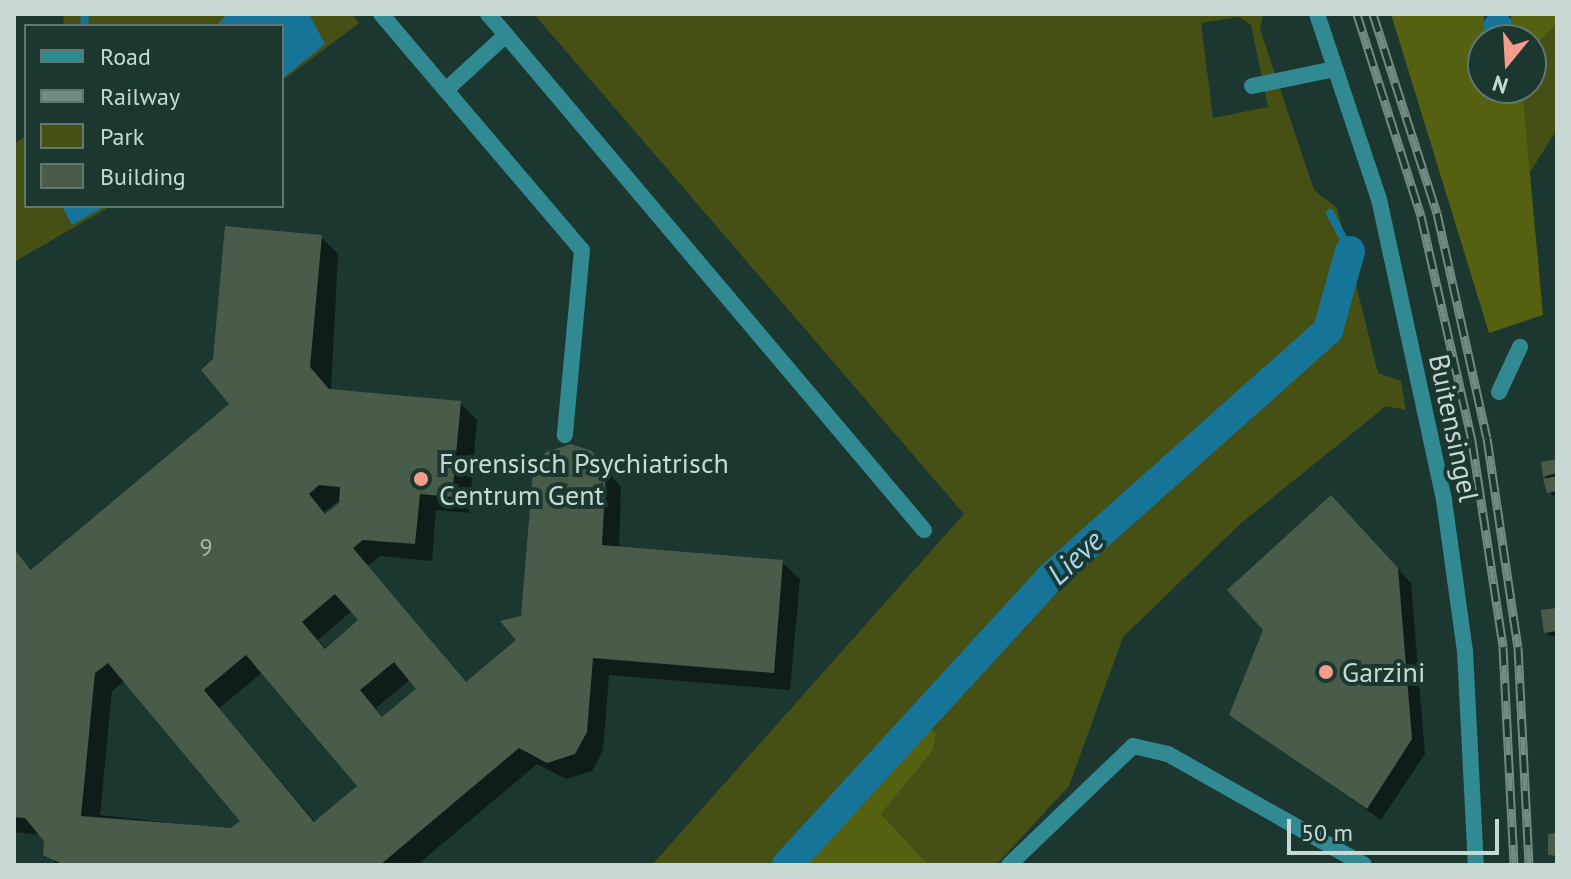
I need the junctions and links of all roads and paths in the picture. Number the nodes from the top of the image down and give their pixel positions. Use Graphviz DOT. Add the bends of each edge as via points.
graph roads {
  1 [pos="381,14"];
  2 [pos="488,14"];
  3 [pos="1317,14"];
  4 [pos="506,35"];
  5 [pos="1335,69"];
  6 [pos="1252,86"];
  7 [pos="447,89"];
  8 [pos="1520,347"];
  9 [pos="1499,392"];
  10 [pos="565,435"];
  11 [pos="924,530"];
  12 [pos="1009,865"];
  13 [pos="1364,865"];
  14 [pos="1476,865"];
  1 -- 7 [label="street"];
  2 -- 4 [label="street"];
  3 -- 5 [label="street, Buitensingel"];
  4 -- 7 [label="street"];
  4 -- 11 [label="street"];
  5 -- 6 [label="street"];
  5 -- 14 [label="street, Buitensingel" via="1379,199 1444,500 1465,651"];
  7 -- 10 [label="street" via="582,250"];
  8 -- 9 [label="street"];
  12 -- 13 [label="street" via="1133,746 1168,754"];
}
